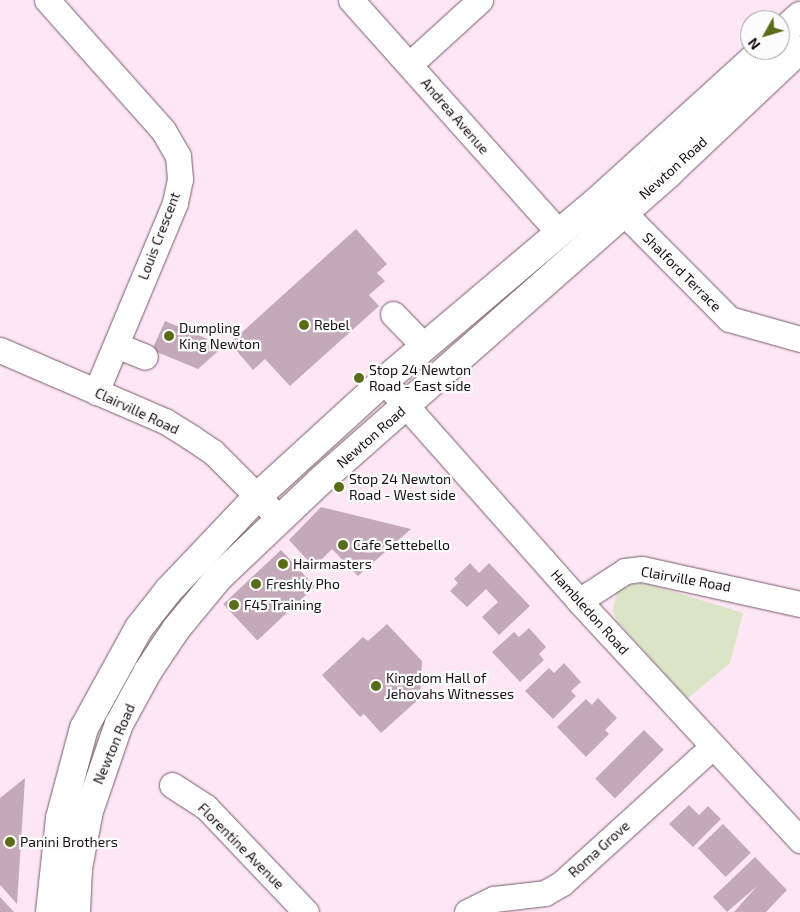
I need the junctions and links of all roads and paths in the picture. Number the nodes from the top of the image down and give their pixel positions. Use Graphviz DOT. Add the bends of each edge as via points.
graph roads {
  1 [pos="47,0"];
  2 [pos="351,0"];
  3 [pos="480,0"];
  4 [pos="800,16"];
  5 [pos="790,25"];
  6 [pos="800,49"];
  7 [pos="753,60"];
  8 [pos="410,64"];
  9 [pos="614,204"];
  10 [pos="558,233"];
  11 [pos="393,314"];
  12 [pos="800,340"];
  13 [pos="116,345"];
  14 [pos="424,346"];
  15 [pos="0,350"];
  16 [pos="146,357"];
  17 [pos="384,381"];
  18 [pos="96,392"];
  19 [pos="407,406"];
  20 [pos="258,496"];
  21 [pos="279,518"];
  22 [pos="579,601"];
  23 [pos="800,604"];
  24 [pos="712,747"];
  25 [pos="172,785"];
  26 [pos="800,840"];
  27 [pos="50,912"];
  28 [pos="76,912"];
  29 [pos="306,912"];
  30 [pos="467,912"];
  1 -- 13 [label="street, Louis Crescent" via="163,130 178,156 180,179 174,203"];
  2 -- 8 [label="street, Andrea Avenue"];
  3 -- 8 [label="street"];
  4 -- 5 [label="main road"];
  6 -- 9 [label="main road, Newton Road"];
  7 -- 9 [label="main road, Newton Road"];
  8 -- 10 [label="street, Andrea Avenue"];
  9 -- 10 [label="main road, Newton Road"];
  9 -- 12 [label="street, Shalford Terrace" via="730,319"];
  9 -- 19 [label="main road, Newton Road"];
  10 -- 14 [label="main road, Newton Road"];
  11 -- 14 [label="street"];
  13 -- 16 [label="street"];
  13 -- 18 [label="street, Louis Crescent"];
  14 -- 17 [label="main road, Newton Road"];
  15 -- 18 [label="street, Clairville Road"];
  17 -- 19 [label="street, Hambledon Road"];
  17 -- 20 [label="main road, Newton Road"];
  18 -- 20 [label="street, Clairville Road" via="192,438 213,452"];
  19 -- 21 [label="main road, Newton Road"];
  19 -- 22 [label="street, Hambledon Road"];
  20 -- 21 [label="street, Clairville Road"];
  20 -- 27 [label="main road, Newton Road" via="200,555 139,628 84,728 60,818"];
  21 -- 28 [label="main road, Newton Road" via="219,577 176,629 119,724 89,811 78,868"];
  22 -- 23 [label="street, Clairville Road" via="625,571 642,569"];
  22 -- 24 [label="street, Hambledon Road"];
  24 -- 26 [label="street, Hambledon Road"];
  24 -- 30 [label="street, Roma Grove" via="562,883 545,893 494,899"];
  25 -- 29 [label="street, Florentine Avenue" via="206,806"];
}
